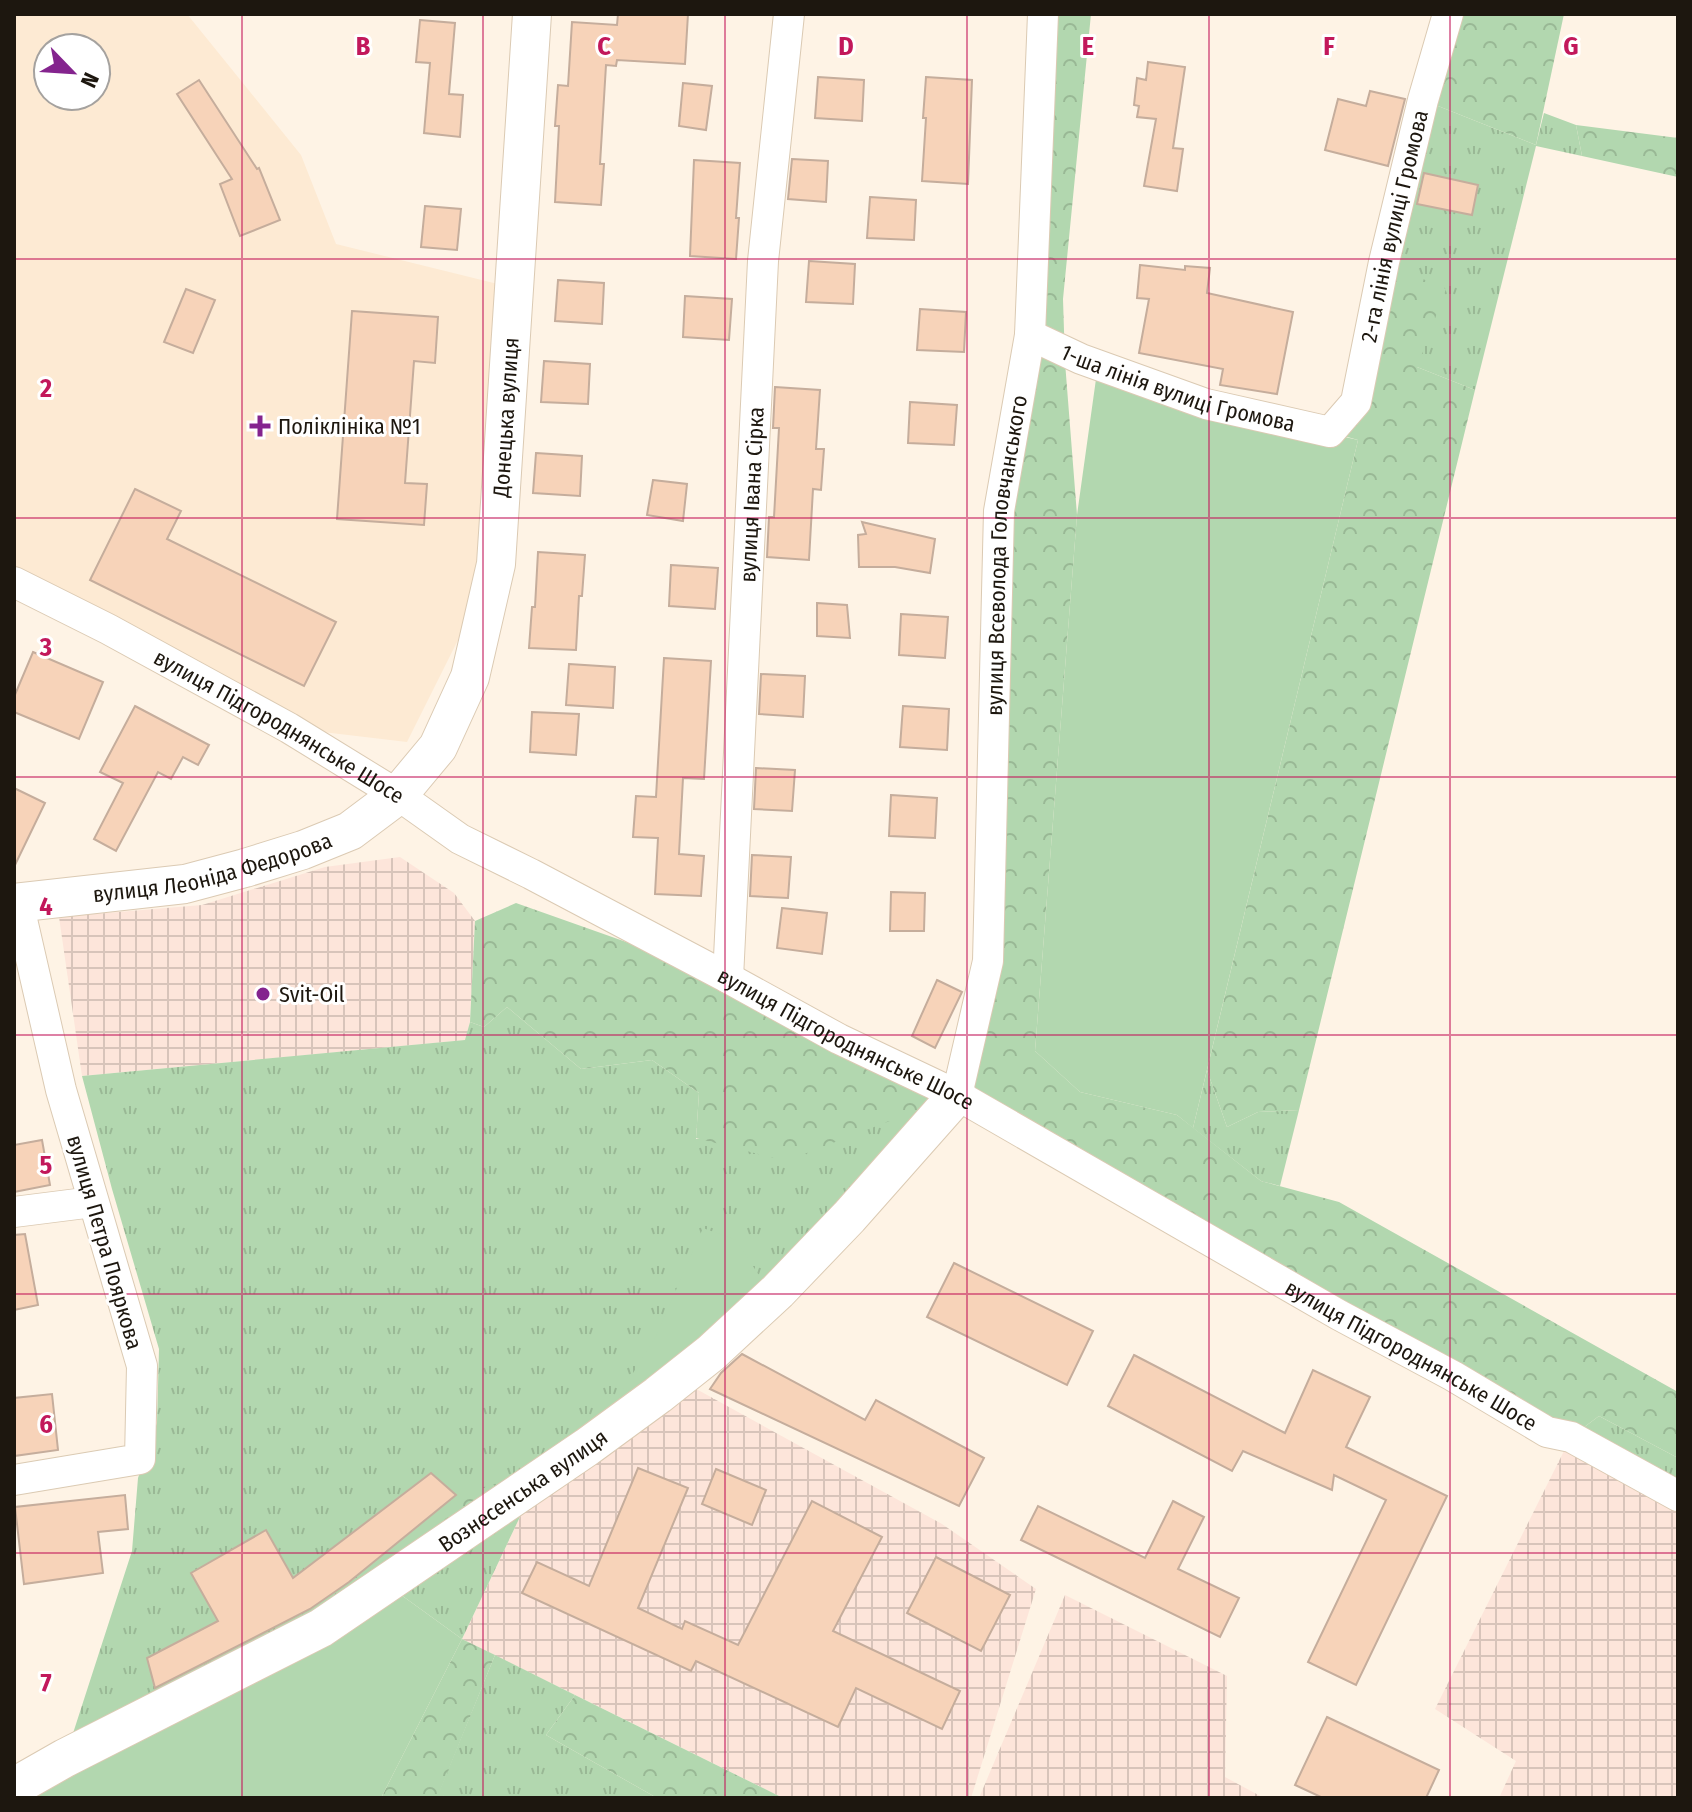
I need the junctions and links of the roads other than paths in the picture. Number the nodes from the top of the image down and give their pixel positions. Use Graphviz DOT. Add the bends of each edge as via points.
graph roads {
  1 [pos="532,14"];
  2 [pos="789,14"];
  3 [pos="1043,14"];
  4 [pos="1444,15"];
  5 [pos="1030,335"];
  6 [pos="1330,432"];
  7 [pos="14,582"];
  8 [pos="398,795"];
  9 [pos="16,903"];
  10 [pos="728,978"];
  11 [pos="957,1095"];
  12 [pos="93,1202"];
  13 [pos="14,1212"];
  14 [pos="14,1480"];
  15 [pos="1678,1496"];
  16 [pos="14,1787"];
  1 -- 8 [label="street, Донецька вулиця" via="496,564 470,677 438,747"];
  2 -- 10 [label="street, вулиця Івана Сірка" via="763,261"];
  3 -- 5 [label="street, вулиця Всеволода Головчанського"];
  4 -- 6 [label="street, 2-га лінія вулиці Громова" via="1356,402"];
  5 -- 6 [label="street, 1-ша лінія вулиці Громова" via="1206,404"];
  5 -- 11 [label="street, вулиця Всеволода Головчанського" via="999,511 988,961"];
  7 -- 8 [label="street, вулиця Підгороднянське Шосе" via="275,720"];
  8 -- 9 [label="street, вулиця Леоніда Федорова" via="350,831 245,868 185,884"];
  8 -- 10 [label="street, вулиця Підгороднянське Шосе" via="460,839"];
  9 -- 12 [label="street, вулиця Петра Пояркова"];
  10 -- 11 [label="street, вулиця Підгороднянське Шосе"];
  11 -- 15 [label="street, вулиця Підгороднянське Шосе" via="1547,1432 1571,1437"];
  11 -- 16 [label="street, Вознесенська вулиця" via="778,1291 711,1353 611,1430 321,1628"];
  12 -- 13 [label="street"];
  12 -- 14 [label="street, вулиця Петра Пояркова" via="142,1366 140,1459"];
}
